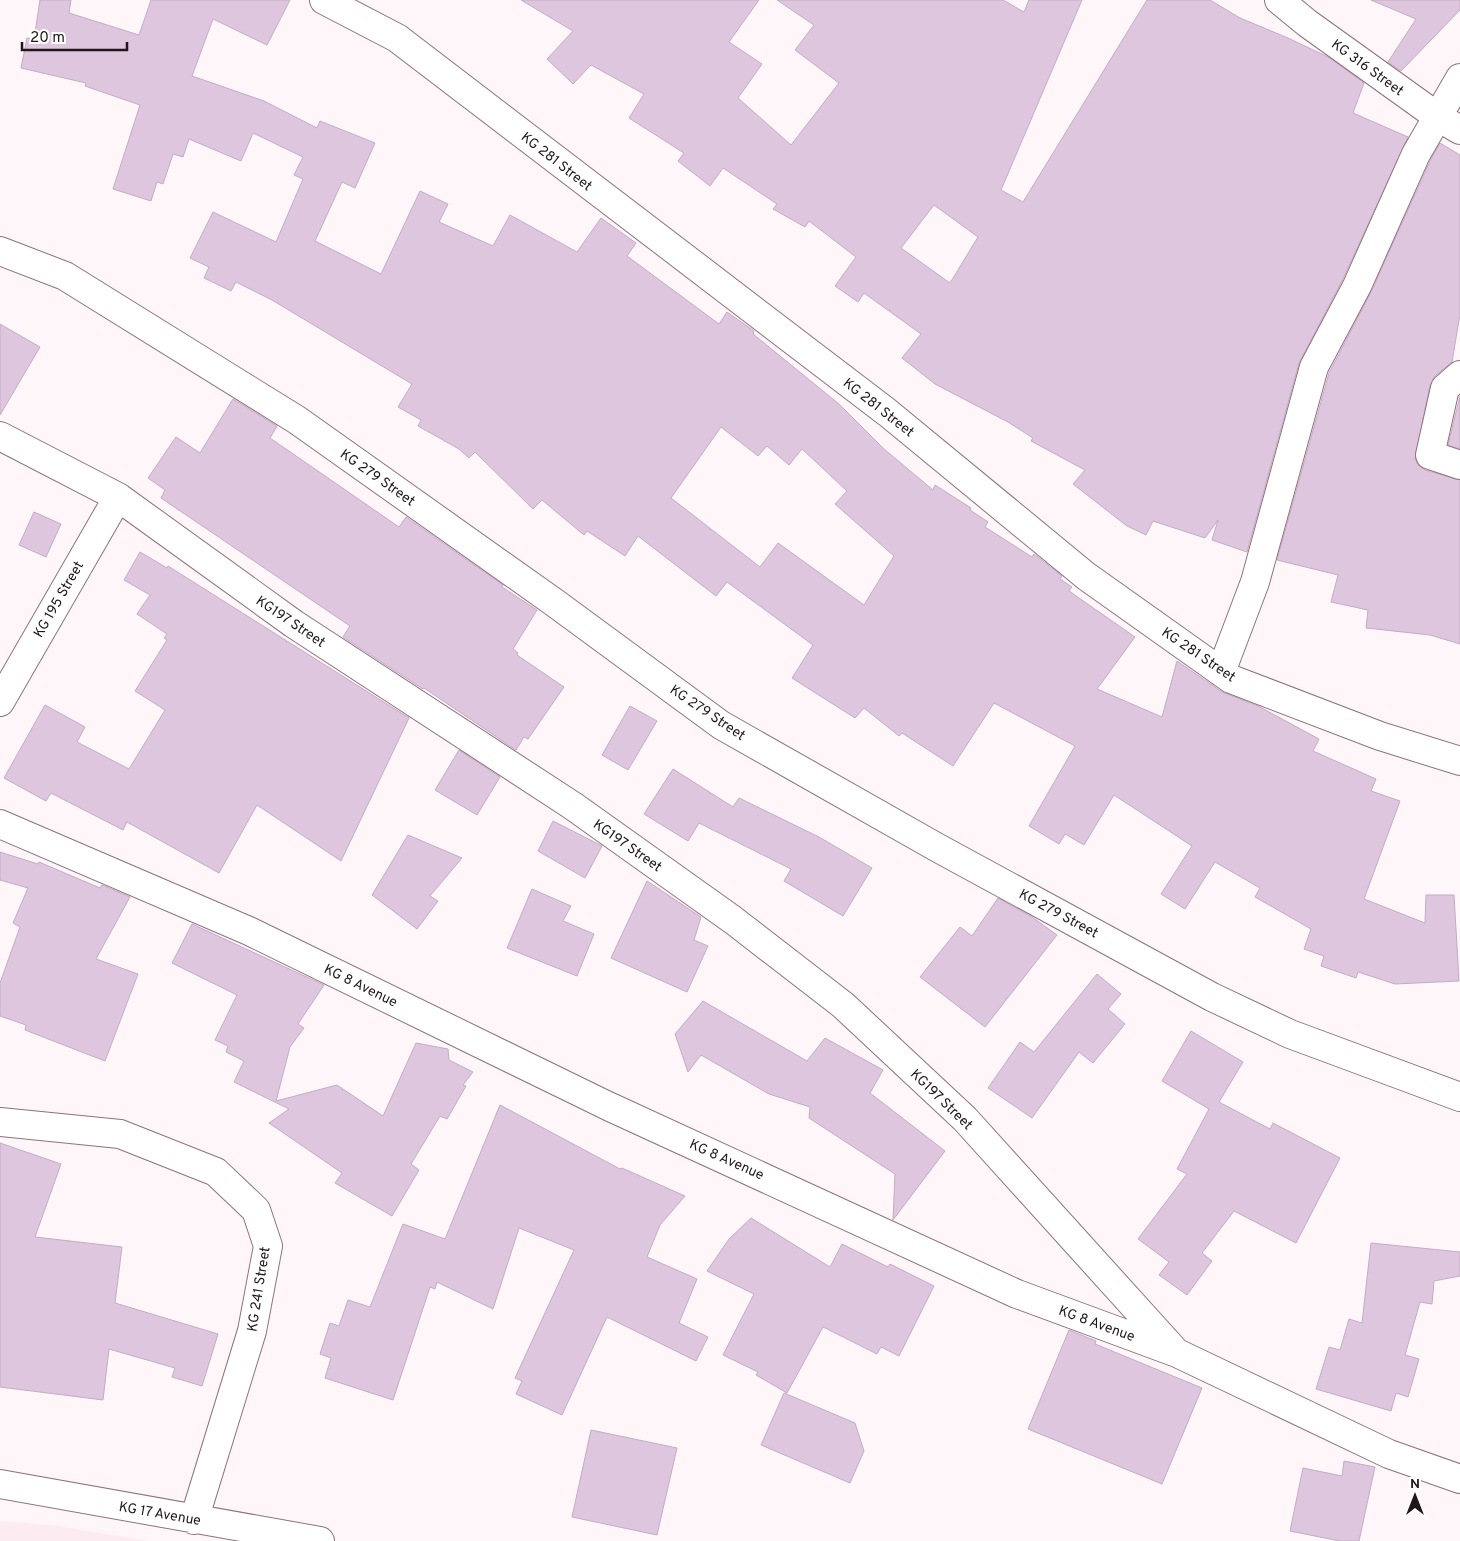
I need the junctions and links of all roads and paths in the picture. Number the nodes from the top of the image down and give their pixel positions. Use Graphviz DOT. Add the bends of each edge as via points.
graph roads {
  1 [pos="324,0"];
  2 [pos="1279,0"];
  3 [pos="1460,78"];
  4 [pos="1449,124"];
  5 [pos="0,251"];
  6 [pos="1460,375"];
  7 [pos="0,436"];
  8 [pos="1460,465"];
  9 [pos="118,497"];
  10 [pos="7,671"];
  11 [pos="1221,672"];
  12 [pos="0,702"];
  13 [pos="1460,760"];
  14 [pos="0,824"];
  15 [pos="1460,1097"];
  16 [pos="0,1122"];
  17 [pos="1177,1353"];
  18 [pos="1460,1479"];
  19 [pos="0,1484"];
  20 [pos="194,1520"];
  21 [pos="320,1541"];
  1 -- 11 [label="street, KG 281 Street" via="397,38 888,413 1086,576"];
  2 -- 4 [label="street, KG 316 Street"];
  3 -- 4 [label="street"];
  4 -- 11 [label="street" via="1416,154 1357,286 1314,367 1255,582"];
  5 -- 15 [label="street, KG 279 Street" via="65,276 297,420 721,725 1212,997 1290,1034"];
  6 -- 8 [label="street" via="1445,388 1430,455"];
  7 -- 9 [label="street, KG197 Street"];
  9 -- 10 [label="street, KG 195 Street"];
  9 -- 17 [label="street, KG197 Street" via="294,624 573,806 733,920 843,1005 965,1119"];
  10 -- 12 [label="street, KG 195 Street"];
  11 -- 13 [label="street, KG 281 Street" via="1231,679 1380,736"];
  14 -- 17 [label="street, KG 8 Avenue" via="249,931 608,1106 1008,1290"];
  16 -- 20 [label="street, KG 241 Street" via="120,1134 216,1172 256,1210 268,1246 252,1331"];
  17 -- 18 [label="street, KG 8 Avenue" via="1389,1454"];
  19 -- 20 [label="street, KG 17 Avenue"];
  20 -- 21 [label="street, KG 17 Avenue"];
}
